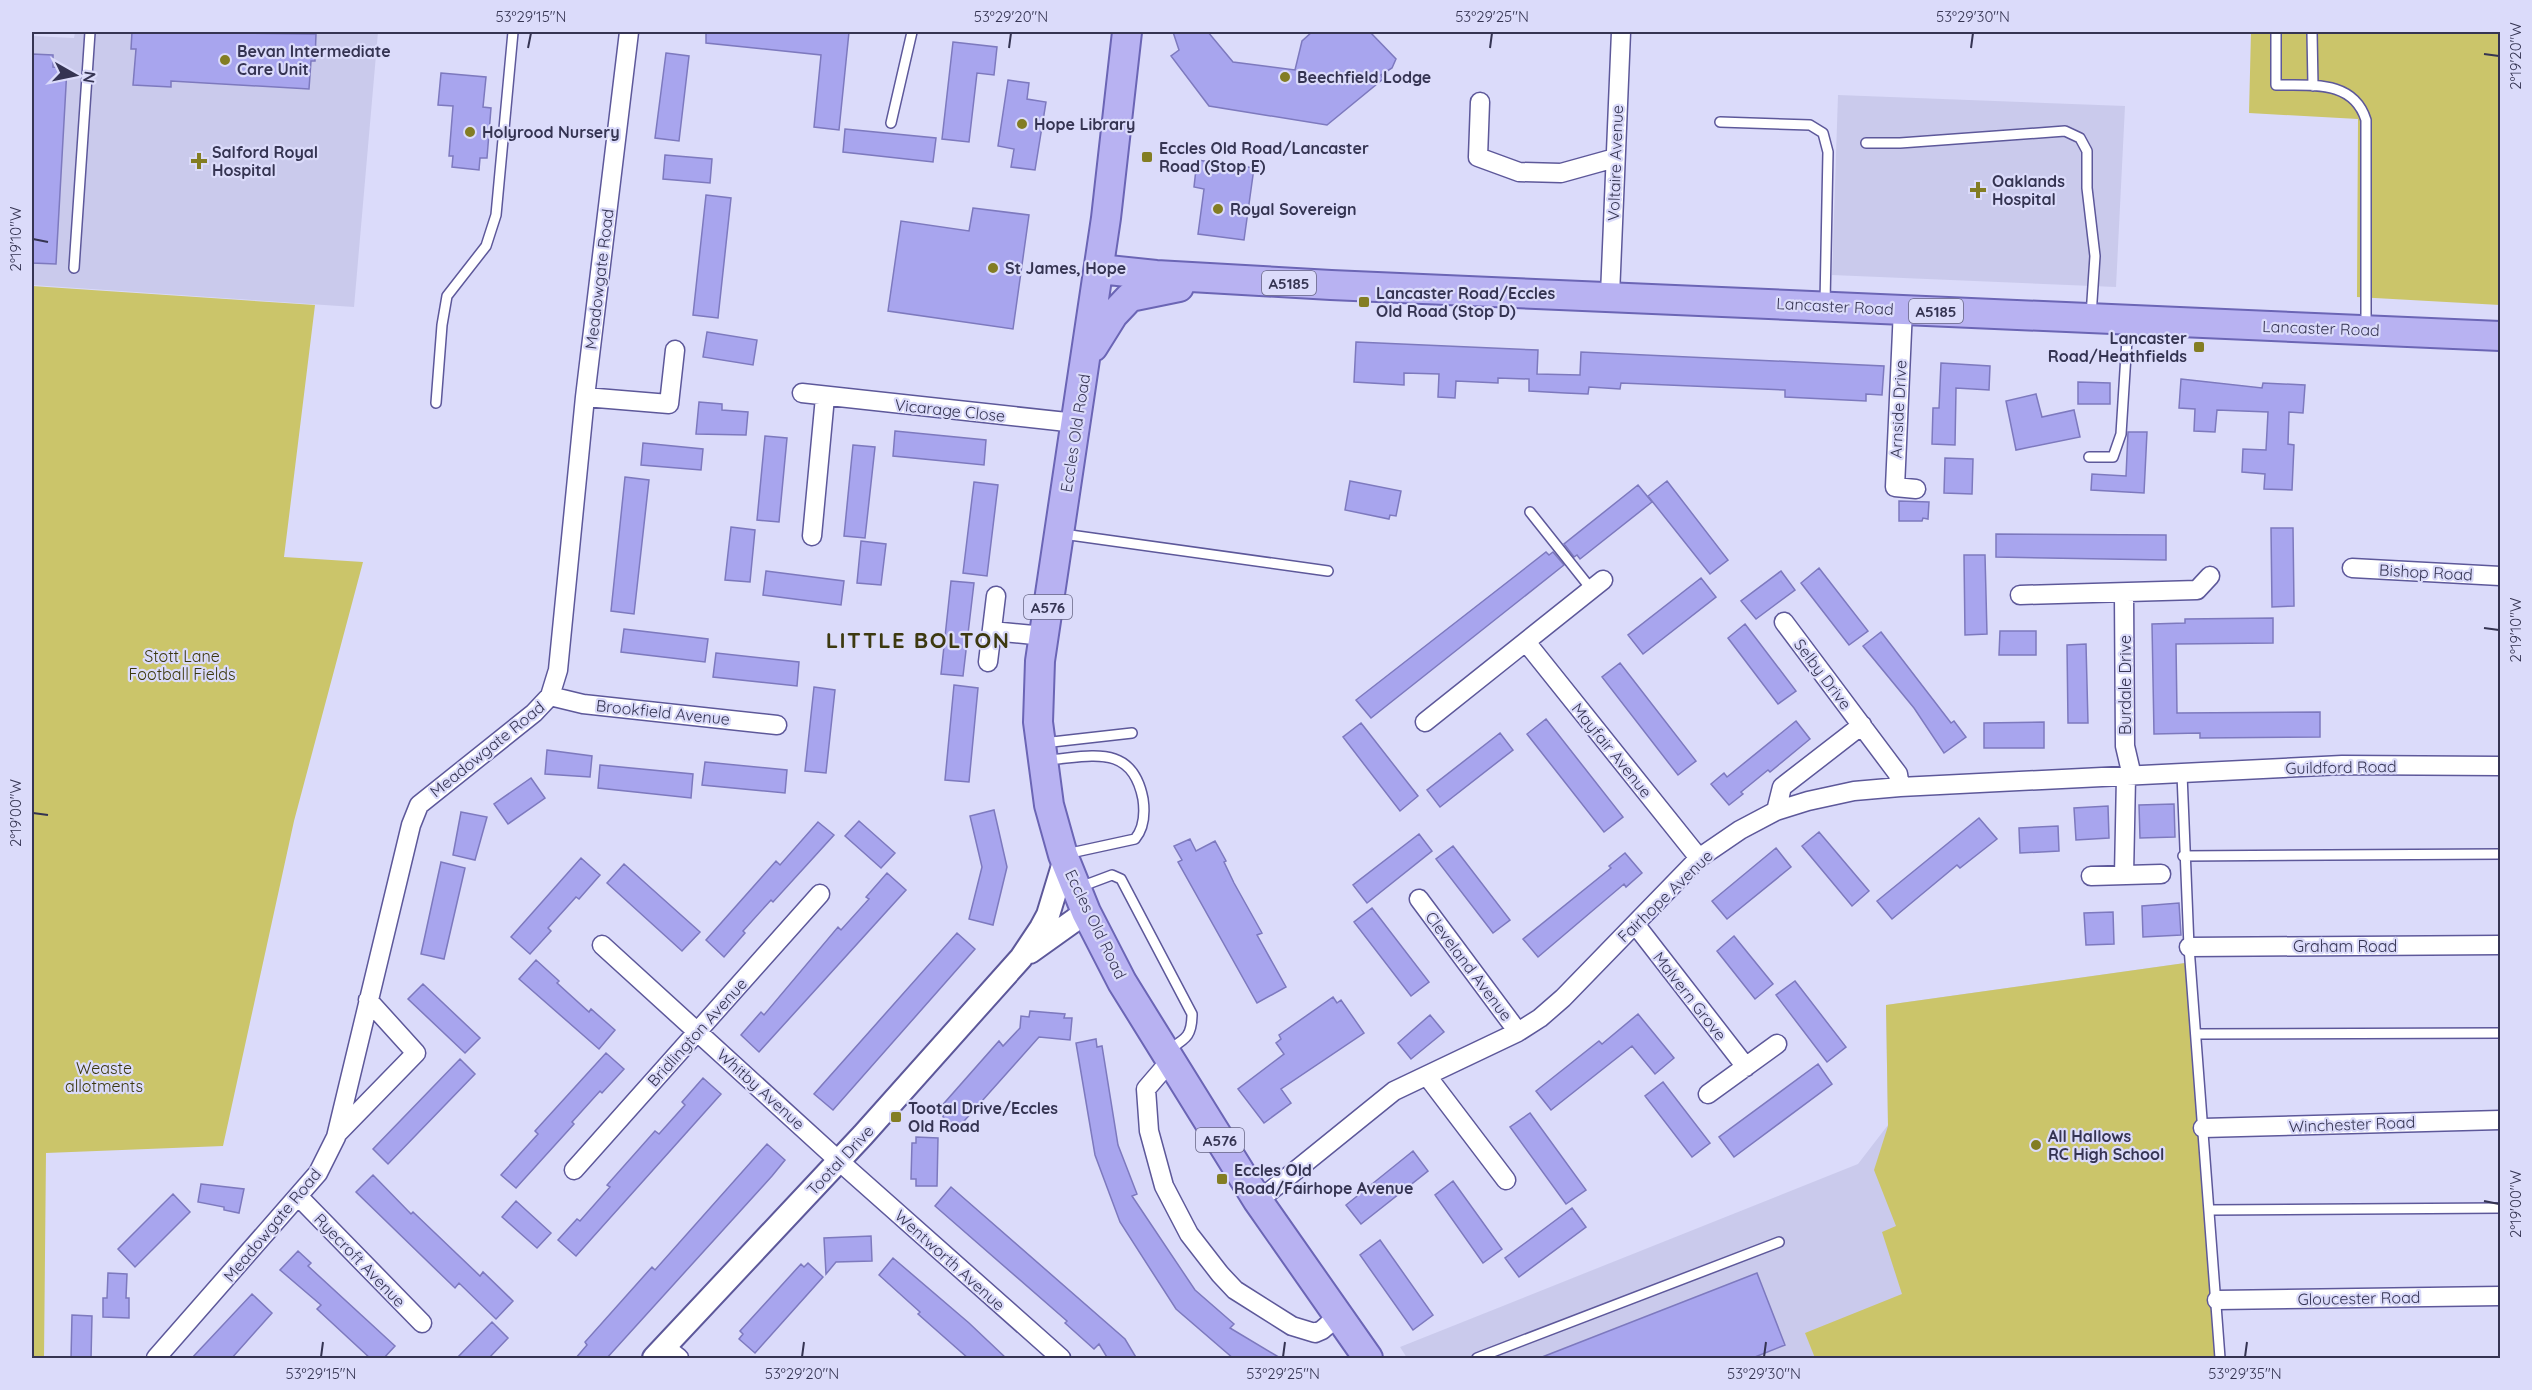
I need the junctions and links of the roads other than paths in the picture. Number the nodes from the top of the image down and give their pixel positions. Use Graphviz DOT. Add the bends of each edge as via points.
graph roads {
  1 [pos="90,32"];
  2 [pos="513,32"];
  3 [pos="628,32"];
  4 [pos="912,32"];
  5 [pos="1127,32"];
  6 [pos="1621,32"];
  7 [pos="2276,32"];
  8 [pos="2312,32"];
  9 [pos="2313,86"];
  10 [pos="1480,102"];
  11 [pos="1720,122"];
  12 [pos="891,123"];
  13 [pos="1866,143"];
  14 [pos="1615,158"];
  15 [pos="74,268"];
  16 [pos="1099,269"];
  17 [pos="1206,278"];
  18 [pos="1610,296"];
  19 [pos="1825,306"];
  20 [pos="1903,309"];
  21 [pos="2091,318"];
  22 [pos="2128,320"];
  23 [pos="2366,330"];
  24 [pos="2500,336"];
  25 [pos="675,350"];
  26 [pos="1086,359"];
  27 [pos="802,393"];
  28 [pos="585,397"];
  29 [pos="825,397"];
  30 [pos="436,403"];
  31 [pos="1076,423"];
  32 [pos="2089,457"];
  33 [pos="1916,489"];
  34 [pos="1530,512"];
  35 [pos="1060,534"];
  36 [pos="812,536"];
  37 [pos="2352,568"];
  38 [pos="1328,571"];
  39 [pos="2210,576"];
  40 [pos="2500,576"];
  41 [pos="1598,585"];
  42 [pos="2124,594"];
  43 [pos="2020,595"];
  44 [pos="996,596"];
  45 [pos="1784,622"];
  46 [pos="992,631"];
  47 [pos="1044,636"];
  48 [pos="1526,642"];
  49 [pos="988,663"];
  50 [pos="550,696"];
  51 [pos="1425,722"];
  52 [pos="777,725"];
  53 [pos="1862,725"];
  54 [pos="1132,733"];
  55 [pos="1042,752"];
  56 [pos="2500,766"];
  57 [pos="2182,774"];
  58 [pos="2129,777"];
  59 [pos="1900,787"];
  60 [pos="1776,811"];
  61 [pos="2500,854"];
  62 [pos="2184,856"];
  63 [pos="1064,857"];
  64 [pos="1699,858"];
  65 [pos="2161,874"];
  66 [pos="2124,875"];
  67 [pos="2091,876"];
  68 [pos="820,894"];
  69 [pos="1419,899"];
  70 [pos="1081,900"];
  71 [pos="1635,924"];
  72 [pos="603,945"];
  73 [pos="2500,945"];
  74 [pos="2189,947"];
  75 [pos="1021,958"];
  76 [pos="368,1000"];
  77 [pos="698,1032"];
  78 [pos="1518,1032"];
  79 [pos="2500,1033"];
  80 [pos="2196,1034"];
  81 [pos="1777,1044"];
  82 [pos="1168,1056"];
  83 [pos="1746,1067"];
  84 [pos="1427,1076"];
  85 [pos="1708,1094"];
  86 [pos="2500,1120"];
  87 [pos="2204,1128"];
  88 [pos="337,1134"];
  89 [pos="839,1161"];
  90 [pos="574,1170"];
  91 [pos="1506,1180"];
  92 [pos="298,1196"];
  93 [pos="1258,1201"];
  94 [pos="2500,1208"];
  95 [pos="2210,1210"];
  96 [pos="1779,1242"];
  97 [pos="2500,1296"];
  98 [pos="2217,1300"];
  99 [pos="1338,1316"];
  100 [pos="422,1323"];
  101 [pos="666,1355"];
  102 [pos="156,1359"];
  103 [pos="1061,1359"];
  104 [pos="1368,1359"];
  105 [pos="1477,1359"];
  106 [pos="2220,1359"];
  1 -- 15 [label="lane"];
  2 -- 30 [label="lane" via="496,214 486,246 447,296"];
  3 -- 28 [label="street, Meadowgate Road"];
  4 -- 12 [label="lane"];
  5 -- 16 [label="main road, Eccles Old Road / A576"];
  6 -- 14 [label="street, Voltaire Avenue"];
  7 -- 9 [label="lane" via="2276,85"];
  8 -- 9 [label="lane"];
  9 -- 23 [label="lane" via="2345,92 2358,103 2366,120"];
  10 -- 14 [label="street" via="1478,157 1519,172 1561,173"];
  11 -- 19 [label="lane" via="1810,125 1823,133 1828,152"];
  13 -- 21 [label="lane" via="2065,131 2080,138 2087,151 2095,256"];
  14 -- 18 [label="street, Voltaire Avenue"];
  16 -- 17 [label="main road, Lancaster Road / A5185"];
  16 -- 26 [label="main road, Eccles Old Road / A576"];
  17 -- 18 [label="main road, Lancaster Road / A5185"];
  17 -- 26 [label="main road, Lancaster Road / A5185" via="1130,297 1113,315"];
  18 -- 19 [label="main road, Lancaster Road / A5185"];
  19 -- 20 [label="main road, Lancaster Road / A5185"];
  20 -- 21 [label="main road, Lancaster Road / A5185"];
  20 -- 33 [label="street, Arnside Drive" via="1895,488"];
  21 -- 22 [label="main road, Lancaster Road / A5185"];
  22 -- 23 [label="main road, Lancaster Road / A5185"];
  22 -- 32 [label="lane" via="2121,434 2113,457"];
  23 -- 24 [label="main road, Lancaster Road / A5185"];
  25 -- 28 [label="street" via="669,404"];
  26 -- 31 [label="main road, Eccles Old Road / A576"];
  27 -- 29 [label="street, Vicarage Close"];
  28 -- 50 [label="street, Meadowgate Road" via="558,670"];
  29 -- 31 [label="street, Vicarage Close"];
  29 -- 36 [label="street"];
  31 -- 35 [label="main road, Eccles Old Road / A576"];
  34 -- 41 [label="lane"];
  35 -- 38 [label="lane"];
  35 -- 47 [label="main road, Eccles Old Road / A576"];
  37 -- 40 [label="street, Bishop Road"];
  39 -- 42 [label="street" via="2196,590"];
  41 -- 48 [label="street"];
  42 -- 43 [label="street"];
  42 -- 58 [label="street, Burdale Drive" via="2125,746"];
  44 -- 46 [label="street"];
  45 -- 53 [label="street, Selby Drive"];
  46 -- 47 [label="street"];
  46 -- 49 [label="street"];
  47 -- 55 [label="main road, Eccles Old Road / A576" via="1038,722"];
  48 -- 51 [label="street"];
  48 -- 64 [label="street, Mayfair Avenue"];
  50 -- 52 [label="street, Brookfield Avenue" via="583,704"];
  50 -- 76 [label="street, Meadowgate Road" via="419,805"];
  53 -- 59 [label="street, Selby Drive" via="1898,774"];
  53 -- 60 [label="street, Selby Drive" via="1782,787"];
  54 -- 55 [label="lane"];
  55 -- 63 [label="main road, Eccles Old Road / A576" via="1049,805"];
  55 -- 63 [label="lane" via="1118,758 1136,775 1143,800 1144,819 1135,839"];
  56 -- 57 [label="street, Guildford Road" via="2342,765"];
  57 -- 58 [label="street, Fairhope Avenue"];
  57 -- 62 [label="lane"];
  58 -- 59 [label="street, Fairhope Avenue"];
  58 -- 66 [label="street, Burdale Drive"];
  59 -- 60 [label="street, Fairhope Avenue" via="1854,791"];
  60 -- 64 [label="street, Fairhope Avenue"];
  61 -- 62 [label="lane"];
  62 -- 74 [label="lane"];
  63 -- 70 [label="main road, Eccles Old Road / A576"];
  63 -- 75 [label="street, Tootal Drive" via="1048,915"];
  64 -- 71 [label="street, Fairhope Avenue"];
  65 -- 66 [label="street"];
  66 -- 67 [label="street"];
  68 -- 77 [label="street, Bridlington Avenue"];
  69 -- 78 [label="street, Cleveland Avenue"];
  70 -- 75 [label="street, Tootal Drive"];
  70 -- 82 [label="main road, Eccles Old Road / A576" via="1122,982"];
  70 -- 82 [label="lane" via="1112,875 1121,879 1192,1014 1192,1028"];
  71 -- 78 [label="street, Fairhope Avenue" via="1563,998"];
  71 -- 83 [label="street, Malvern Grove"];
  72 -- 77 [label="street, Whitby Avenue"];
  73 -- 74 [label="street, Graham Road"];
  74 -- 80 [label="lane"];
  75 -- 89 [label="street, Tootal Drive"];
  76 -- 88 [label="street, Meadowgate Road"];
  76 -- 88 [label="street" via="416,1053"];
  77 -- 89 [label="street, Whitby Avenue"];
  77 -- 90 [label="street, Bridlington Avenue"];
  78 -- 84 [label="street, Fairhope Avenue"];
  79 -- 80 [label="lane"];
  80 -- 87 [label="lane"];
  81 -- 83 [label="street"];
  82 -- 93 [label="main road, Eccles Old Road / A576"];
  82 -- 99 [label="street" via="1146,1089 1149,1131 1164,1186 1189,1234 1234,1290 1292,1326 1315,1333"];
  83 -- 85 [label="street"];
  84 -- 91 [label="street"];
  84 -- 93 [label="street, Fairhope Avenue" via="1394,1091"];
  86 -- 87 [label="street, Winchester Road"];
  87 -- 95 [label="lane"];
  88 -- 92 [label="street, Meadowgate Road" via="318,1173"];
  89 -- 101 [label="street, Tootal Drive"];
  89 -- 103 [label="street, Wentworth Avenue"];
  92 -- 100 [label="street, Ryecroft Avenue"];
  92 -- 102 [label="street, Meadowgate Road"];
  93 -- 99 [label="main road, Eccles Old Road / A576"];
  94 -- 95 [label="lane"];
  95 -- 98 [label="lane"];
  96 -- 105 [label="lane"];
  97 -- 98 [label="street, Gloucester Road"];
  98 -- 106 [label="lane"];
  99 -- 104 [label="main road, Eccles Old Road / A576"];
}
